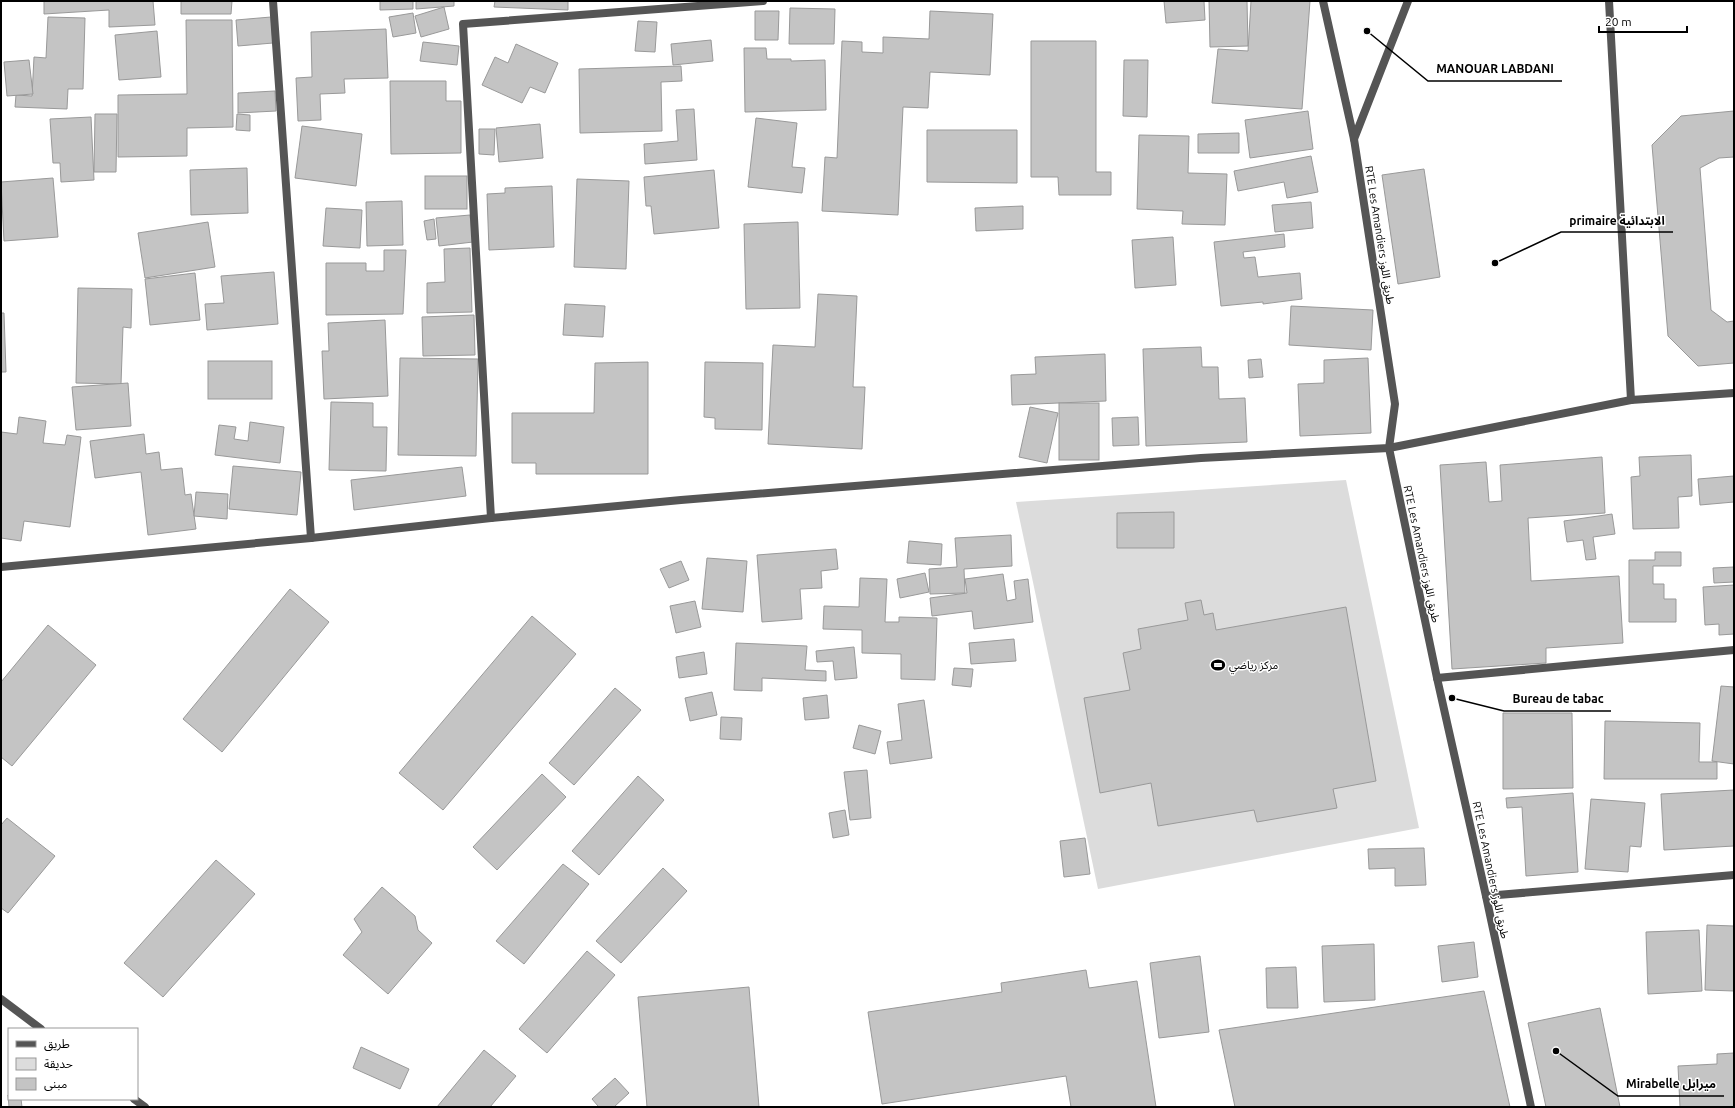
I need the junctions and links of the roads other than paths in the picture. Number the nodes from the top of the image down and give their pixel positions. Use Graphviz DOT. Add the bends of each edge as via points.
graph roads {
  1 [pos="273,1"];
  2 [pos="763,1"];
  3 [pos="1323,1"];
  4 [pos="1408,1"];
  5 [pos="1609,1"];
  6 [pos="1354,139"];
  7 [pos="1734,393"];
  8 [pos="1631,400"];
  9 [pos="1389,448"];
  10 [pos="491,518"];
  11 [pos="311,538"];
  12 [pos="1,567"];
  13 [pos="1734,650"];
  14 [pos="1437,678"];
  15 [pos="1734,875"];
  16 [pos="1486,896"];
  17 [pos="1,999"];
  18 [pos="40,1028"];
  19 [pos="135,1100"];
  20 [pos="145,1107"];
  21 [pos="1531,1107"];
  1 -- 11 [label="street"];
  2 -- 10 [label="street" via="462,24"];
  3 -- 6 [label="street, RTE Les Amandiers طريق اللوز"];
  4 -- 6 [label="street"];
  5 -- 8 [label="street"];
  6 -- 9 [label="street, RTE Les Amandiers طريق اللوز" via="1395,404"];
  7 -- 8 [label="street"];
  8 -- 9 [label="street"];
  9 -- 10 [label="street" via="1201,458 689,499"];
  9 -- 14 [label="street, RTE Les Amandiers طريق اللوز"];
  10 -- 11 [label="street"];
  11 -- 12 [label="street"];
  13 -- 14 [label="street"];
  14 -- 16 [label="street, RTE Les Amandiers طريق اللوز"];
  15 -- 16 [label="street"];
  16 -- 21 [label="street, RTE Les Amandiers طريق اللوز"];
  17 -- 18 [label="street"];
  19 -- 20 [label="street"];
}
